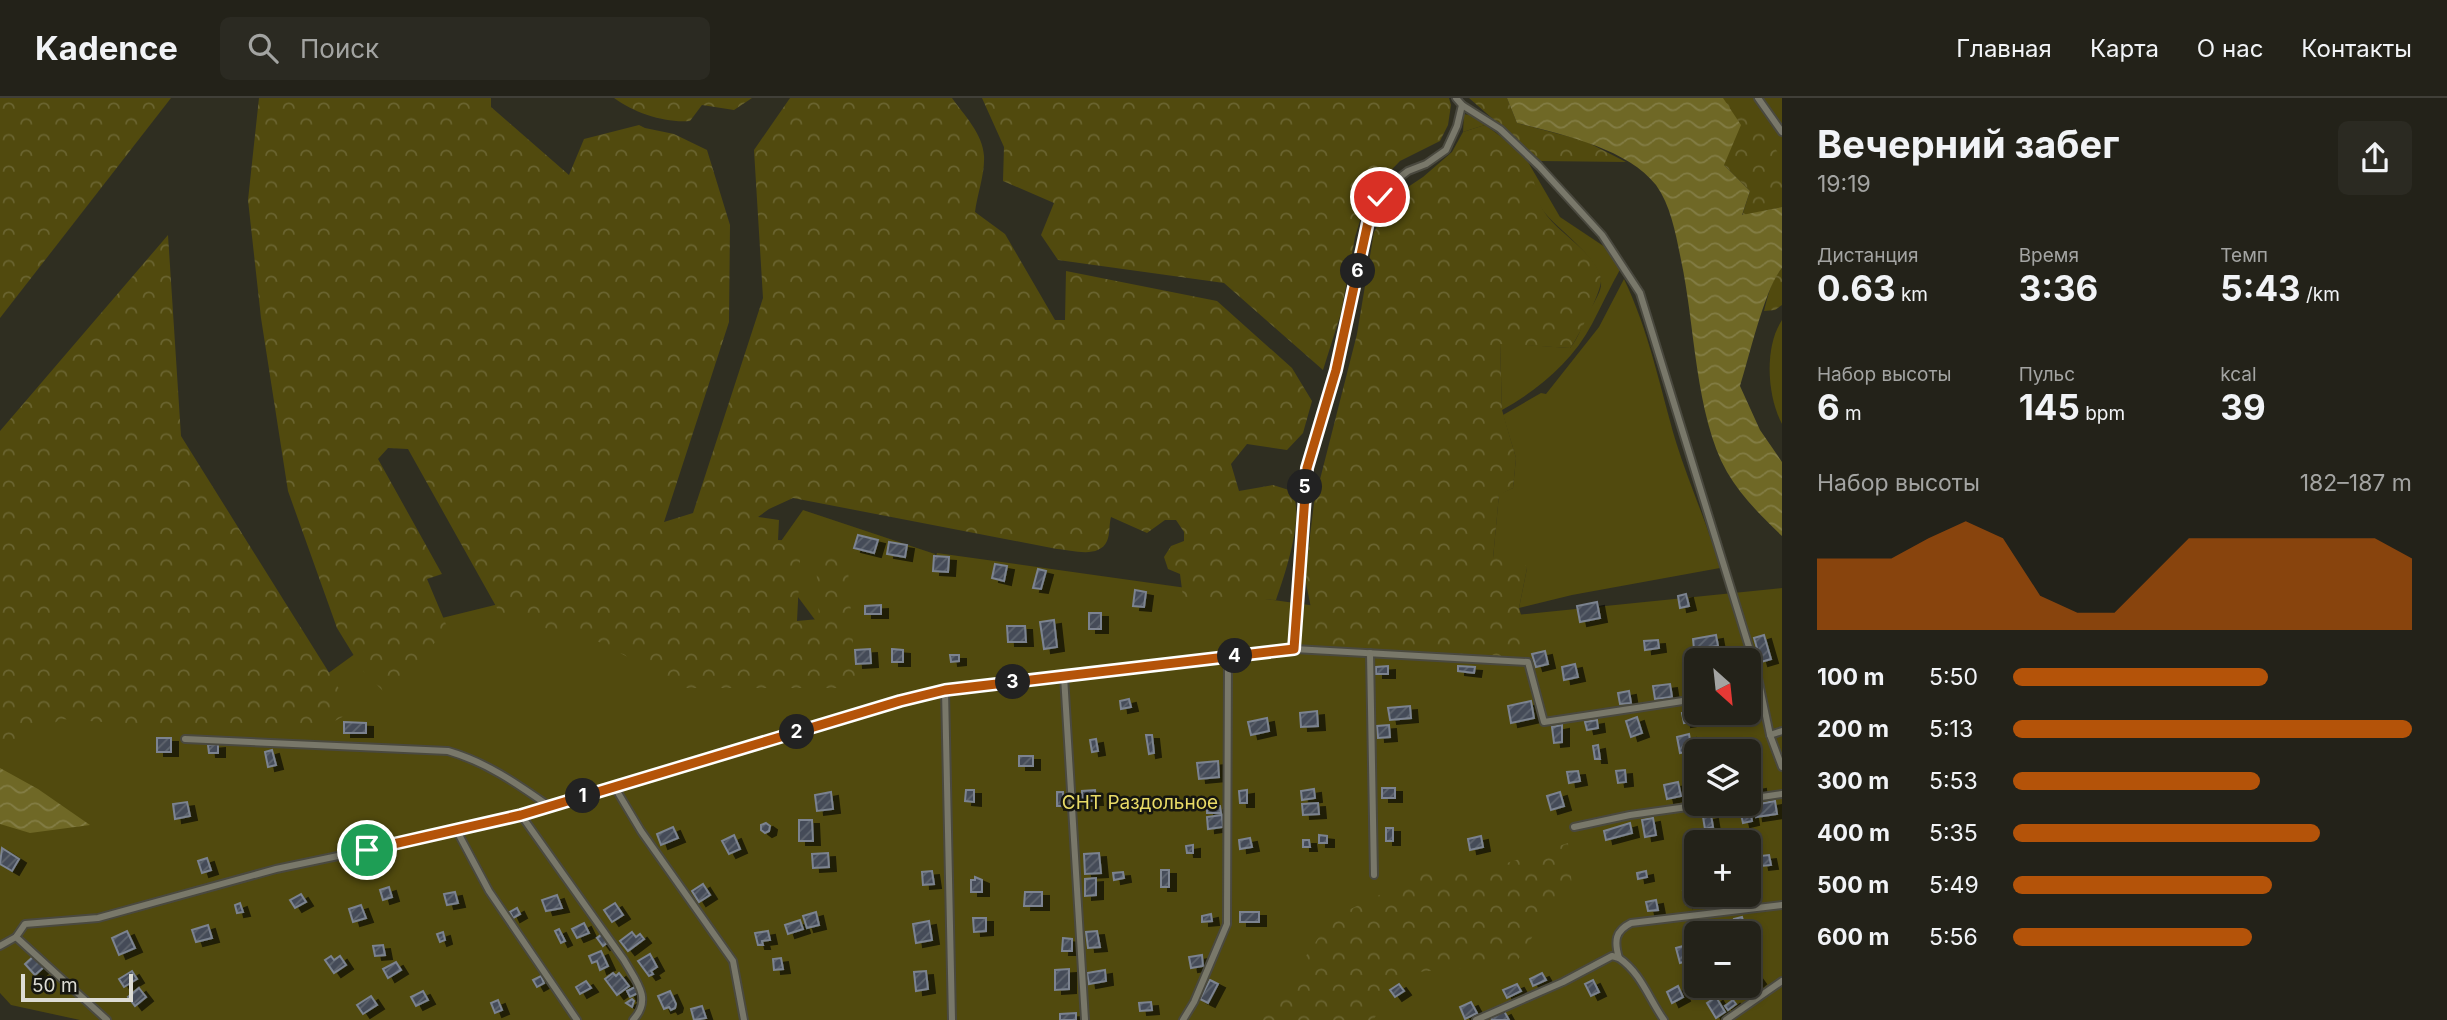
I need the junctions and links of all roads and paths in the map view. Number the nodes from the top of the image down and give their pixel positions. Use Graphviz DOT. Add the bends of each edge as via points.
graph roads {
  1 [pos="1456,98"];
  2 [pos="1758,98"];
  3 [pos="1462,105"];
  4 [pos="1782,132"];
  5 [pos="1748,648"];
  6 [pos="1294,649"];
  7 [pos="1370,653"];
  8 [pos="1228,657"];
  9 [pos="1063,676"];
  10 [pos="945,690"];
  11 [pos="1761,693"];
  12 [pos="1684,701"];
  13 [pos="1782,731"];
  14 [pos="1770,735"];
  15 [pos="185,739"];
  16 [pos="1782,767"];
  17 [pos="614,786"];
  18 [pos="1782,794"];
  19 [pos="1761,797"];
  20 [pos="549,806"];
  21 [pos="1684,807"];
  22 [pos="521,815"];
  23 [pos="1574,827"];
  24 [pos="457,831"];
  25 [pos="1374,875"];
  26 [pos="1782,905"];
  27 [pos="16,937"];
  28 [pos="0,946"];
  29 [pos="1619,958"];
  30 [pos="1782,981"];
  31 [pos="107,1020"];
  32 [pos="577,1020"];
  33 [pos="633,1020"];
  34 [pos="744,1020"];
  35 [pos="952,1020"];
  36 [pos="1085,1020"];
  37 [pos="1183,1020"];
  38 [pos="1476,1020"];
  39 [pos="1664,1020"];
  40 [pos="1726,1020"];
  1 -- 3 [label="lane"];
  2 -- 4 [label="lane"];
  3 -- 5 [label="lane" via="1500,129 1539,166 1602,234 1640,293"];
  3 -- 6 [label="lane" via="1446,150 1391,184 1370,213 1336,370 1307,468"];
  6 -- 7 [label="lane"];
  6 -- 8 [label="lane"];
  7 -- 12 [label="lane" via="1528,662 1544,722"];
  7 -- 25 [label="lane"];
  8 -- 9 [label="lane"];
  8 -- 37 [label="lane" via="1227,924"];
  9 -- 10 [label="lane"];
  9 -- 36 [label="lane"];
  10 -- 17 [label="lane"];
  10 -- 35 [label="lane"];
  11 -- 14 [label="lane"];
  13 -- 14 [label="lane"];
  14 -- 16 [label="lane"];
  15 -- 20 [label="lane" via="448,751 502,773"];
  17 -- 20 [label="lane"];
  17 -- 34 [label="lane" via="640,831 733,961"];
  18 -- 19 [label="lane"];
  20 -- 22 [label="lane"];
  21 -- 23 [label="lane"];
  22 -- 24 [label="lane"];
  22 -- 33 [label="lane" via="639,985 644,1000"];
  24 -- 27 [label="lane" via="276,869 98,918 24,924"];
  24 -- 32 [label="lane" via="489,891"];
  26 -- 29 [label="lane" via="1631,922 1616,937"];
  27 -- 28 [label="lane"];
  27 -- 31 [label="lane"];
  29 -- 38 [label="lane" via="1612,956"];
  29 -- 39 [label="lane" via="1644,985"];
  30 -- 40 [label="lane"];
}
